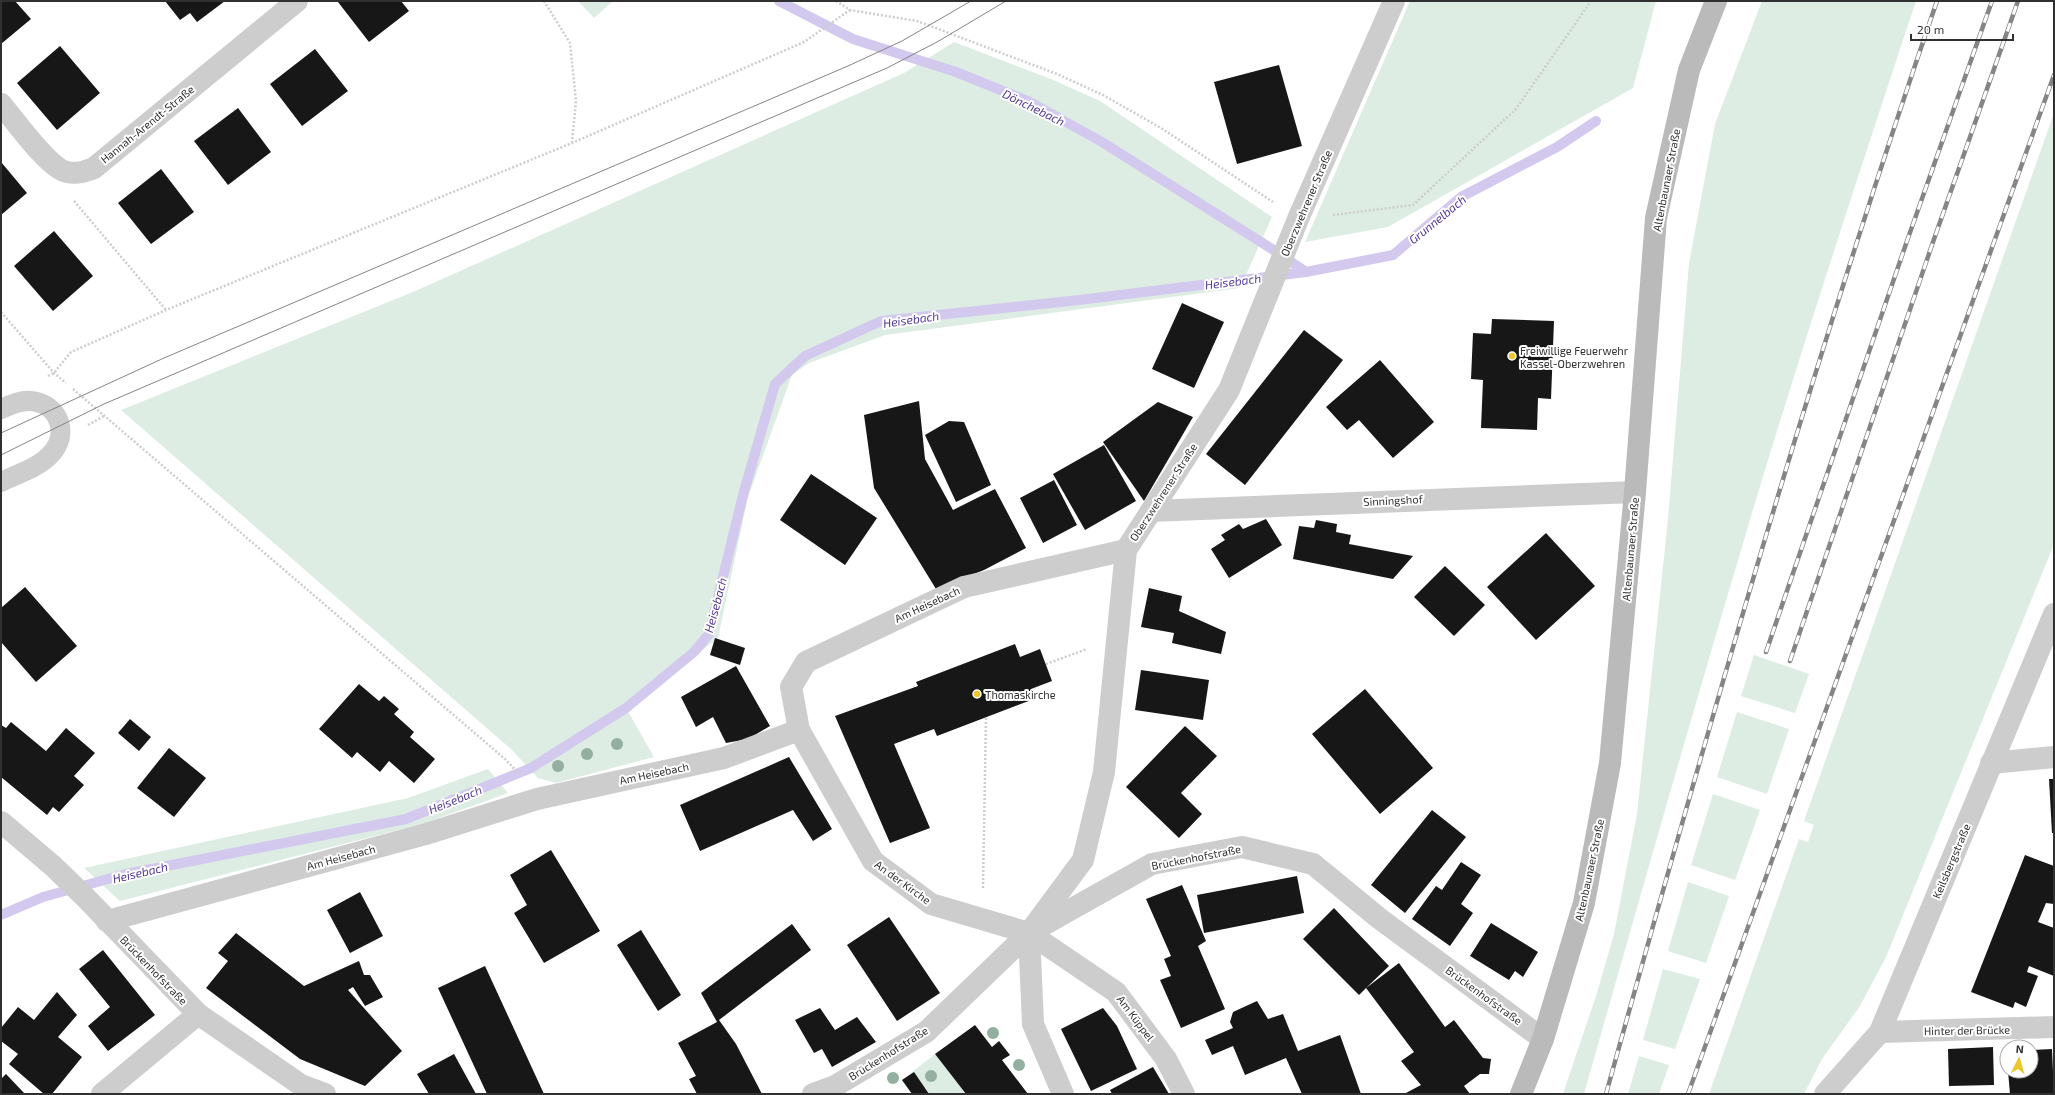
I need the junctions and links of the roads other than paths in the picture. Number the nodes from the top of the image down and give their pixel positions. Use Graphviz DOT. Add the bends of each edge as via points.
graph roads {
  1 [pos="297,1"];
  2 [pos="1394,1"];
  3 [pos="1716,1"];
  4 [pos="1,104"];
  5 [pos="1,409"];
  6 [pos="1,482"];
  7 [pos="1636,492"];
  8 [pos="1150,511"];
  9 [pos="1126,550"];
  10 [pos="2054,614"];
  11 [pos="800,730"];
  12 [pos="2054,758"];
  13 [pos="1991,764"];
  14 [pos="1,822"];
  15 [pos="106,921"];
  16 [pos="1029,933"];
  17 [pos="198,1014"];
  18 [pos="2054,1027"];
  19 [pos="1880,1032"];
  20 [pos="1544,1039"];
  21 [pos="102,1094"];
  22 [pos="325,1094"];
  23 [pos="813,1094"];
  24 [pos="1063,1094"];
  25 [pos="1184,1094"];
  26 [pos="1521,1094"];
  27 [pos="1825,1094"];
  1 -- 4 [label="street, Hannah-Arendt-Straße" via="94,168 79,174 65,172 49,162"];
  2 -- 8 [label="street, Oberzwehrener Straße" via="1298,220 1229,390"];
  3 -- 7 [label="main road, Altenbaunaer Straße" via="1688,70 1656,218"];
  5 -- 6 [label="lane" via="21,401 36,402 52,409 61,425 61,437 50,456"];
  7 -- 8 [label="street, Sinningshof"];
  7 -- 20 [label="main road, Altenbaunaer Straße" via="1610,763 1584,904"];
  8 -- 9 [label="street, Oberzwehrener Straße"];
  9 -- 11 [label="street, Am Heisebach" via="964,587 806,662 791,687"];
  9 -- 16 [label="street, Oberzwehrener Straße" via="1104,772 1083,860"];
  10 -- 13 [label="street, Keilsbergstraße"];
  11 -- 15 [label="street, Am Heisebach" via="724,758 537,799 426,834"];
  11 -- 16 [label="street, An der Kirche" via="873,861 931,904"];
  12 -- 13 [label="street"];
  13 -- 19 [label="street, Keilsbergstraße"];
  14 -- 15 [label="street, Brückenhofstraße" via="85,897"];
  15 -- 17 [label="street, Brückenhofstraße"];
  16 -- 20 [label="street, Brückenhofstraße" via="1152,864 1242,847 1313,864 1380,919"];
  16 -- 23 [label="street, Brückenhofstraße" via="926,1032 836,1086"];
  16 -- 24 [label="street" via="1033,1024"];
  16 -- 25 [label="street, Am Küppel" via="1116,992 1166,1059"];
  17 -- 21 [label="street"];
  17 -- 22 [label="street, Brückenhofstraße" via="301,1085"];
  18 -- 19 [label="street, Hinter der Brücke"];
  19 -- 27 [label="street, Keilsbergstraße"];
  20 -- 26 [label="main road, Altenbaunaer Straße"];
}
